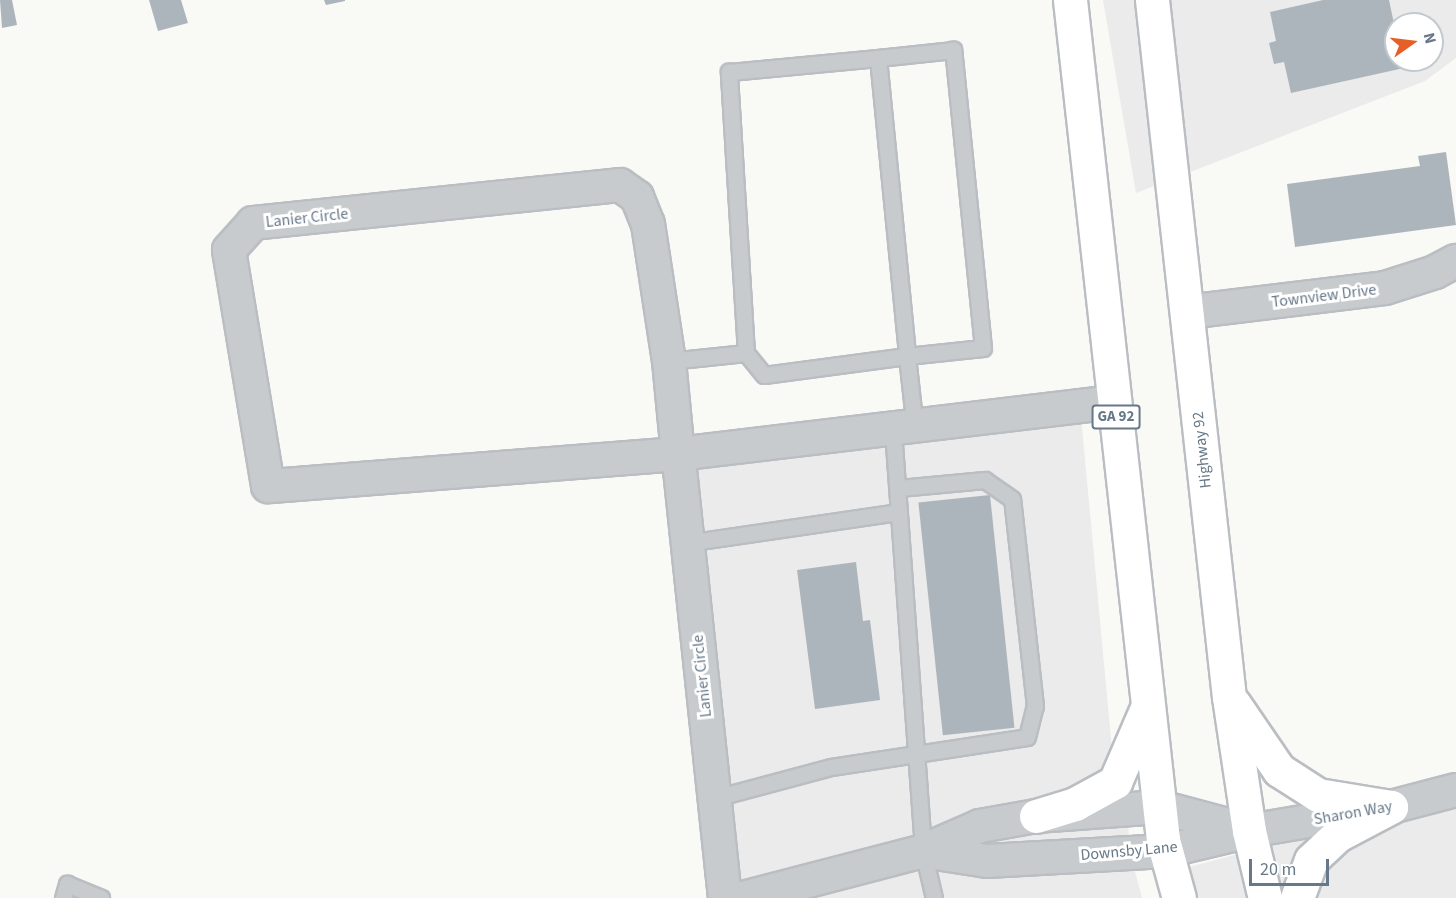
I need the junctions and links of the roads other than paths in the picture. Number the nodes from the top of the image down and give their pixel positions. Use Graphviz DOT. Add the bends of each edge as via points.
graph roads {
  1 [pos="1070,0"];
  2 [pos="1152,0"];
  3 [pos="878,58"];
  4 [pos="1456,261"];
  5 [pos="1187,312"];
  6 [pos="746,353"];
  7 [pos="907,356"];
  8 [pos="669,361"];
  9 [pos="1115,402"];
  10 [pos="904,429"];
  11 [pos="678,454"];
  12 [pos="898,488"];
  13 [pos="899,512"];
  14 [pos="686,543"];
  15 [pos="1229,697"];
  16 [pos="1148,706"];
  17 [pos="918,753"];
  18 [pos="1456,790"];
  19 [pos="716,798"];
  20 [pos="1160,807"];
  21 [pos="1391,807"];
  22 [pos="1036,816"];
  23 [pos="1250,831"];
  24 [pos="923,851"];
  25 [pos="1166,851"];
  26 [pos="63,898"];
  27 [pos="101,898"];
  28 [pos="725,898"];
  29 [pos="743,898"];
  30 [pos="934,898"];
  31 [pos="1179,898"];
  32 [pos="1265,898"];
  33 [pos="1297,898"];
  1 -- 9 [label="main road, GA 92"];
  2 -- 5 [label="main road, Highway 92"];
  3 -- 6 [label="lane" via="729,72"];
  3 -- 7 [label="lane"];
  3 -- 7 [label="lane" via="953,50 983,348"];
  4 -- 5 [label="street, Townview Drive" via="1386,288"];
  5 -- 15 [label="main road, Highway 92"];
  6 -- 7 [label="lane" via="764,375"];
  6 -- 8 [label="lane"];
  7 -- 10 [label="lane"];
  8 -- 11 [label="street, Lanier Circle"];
  8 -- 11 [label="street, Lanier Circle" via="648,224 637,197 620,185 253,224 229,250 268,486"];
  9 -- 10 [label="street, Lanier Circle"];
  9 -- 16 [label="main road, GA 92"];
  10 -- 11 [label="street, Lanier Circle"];
  10 -- 12 [label="lane"];
  11 -- 14 [label="street, Lanier Circle"];
  12 -- 13 [label="lane"];
  12 -- 17 [label="lane" via="985,480 1012,499 1035,706 1028,736"];
  13 -- 14 [label="lane"];
  13 -- 17 [label="lane"];
  14 -- 19 [label="street, Lanier Circle"];
  15 -- 21 [label="main road" via="1279,770 1318,795"];
  15 -- 23 [label="main road, Highway 92"];
  16 -- 20 [label="main road, GA 92"];
  16 -- 22 [label="main road" via="1115,782 1075,804"];
  17 -- 19 [label="lane" via="831,767"];
  17 -- 24 [label="lane"];
  18 -- 21 [label="street, Sharon Way"];
  19 -- 28 [label="street, Lanier Circle"];
  20 -- 22 [label="street, Downsby Lane"];
  20 -- 23 [label="street, Downsby Lane"];
  20 -- 25 [label="main road, GA 92"];
  21 -- 23 [label="street, Sharon Way"];
  21 -- 33 [label="main road" via="1338,835 1311,860"];
  22 -- 24 [label="street, Downsby Lane" via="980,826"];
  23 -- 25 [label="street, Downsby Lane"];
  23 -- 32 [label="main road, Highway 92"];
  24 -- 25 [label="street, Downsby Lane" via="987,861"];
  24 -- 29 [label="street, Downsby Lane"];
  24 -- 30 [label="lane"];
  25 -- 31 [label="main road, GA 92"];
  26 -- 27 [label="lane" via="67,884"];
}
